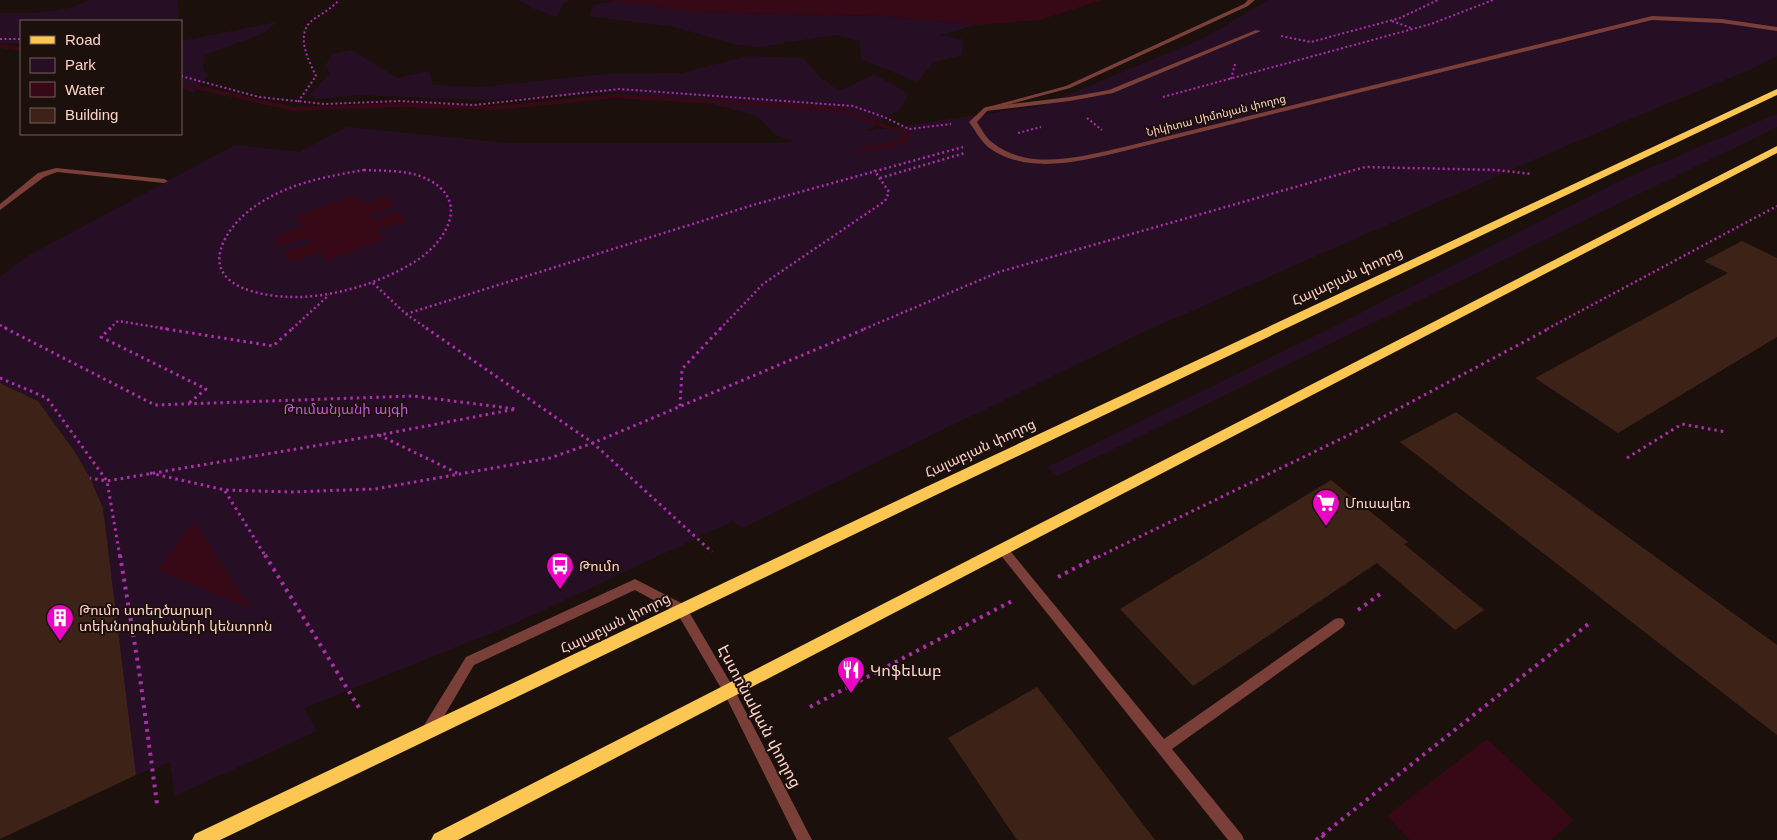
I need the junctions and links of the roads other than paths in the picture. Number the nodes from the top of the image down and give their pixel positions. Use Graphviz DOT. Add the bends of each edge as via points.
graph roads {
  1 [pos="1252,0"];
  2 [pos="1777,29"];
  3 [pos="1258,31"];
  4 [pos="1777,92"];
  5 [pos="986,109"];
  6 [pos="1777,149"];
  7 [pos="164,181"];
  8 [pos="0,208"];
  9 [pos="1003,550"];
  10 [pos="681,610"];
  11 [pos="1339,623"];
  12 [pos="729,691"];
  13 [pos="428,731"];
  14 [pos="1163,748"];
  15 [pos="200,840"];
  16 [pos="440,840"];
  17 [pos="805,840"];
  18 [pos="1237,840"];
  1 -- 5 [label="street" via="1068,87"];
  2 -- 5 [label="street, Նիկիտա Սիմոնյան փողոց" via="1714,20 1652,18 1066,162 1025,159 991,146 973,122"];
  3 -- 5 [label="street" via="1110,92"];
  4 -- 10 [label="main road, Հալաբյան փողոց"];
  6 -- 9 [label="main road"];
  7 -- 8 [label="street" via="56,170 41,175"];
  9 -- 12 [label="main road"];
  9 -- 14 [label="street"];
  10 -- 12 [label="street, Էստոնական փողոց"];
  10 -- 13 [label="main road, Հալաբյան փողոց"];
  10 -- 13 [label="street" via="635,584 470,661"];
  11 -- 14 [label="street"];
  12 -- 16 [label="main road"];
  12 -- 17 [label="street, Էստոնական փողոց"];
  13 -- 15 [label="main road, Հալաբյան փողոց"];
  14 -- 18 [label="street"];
}
